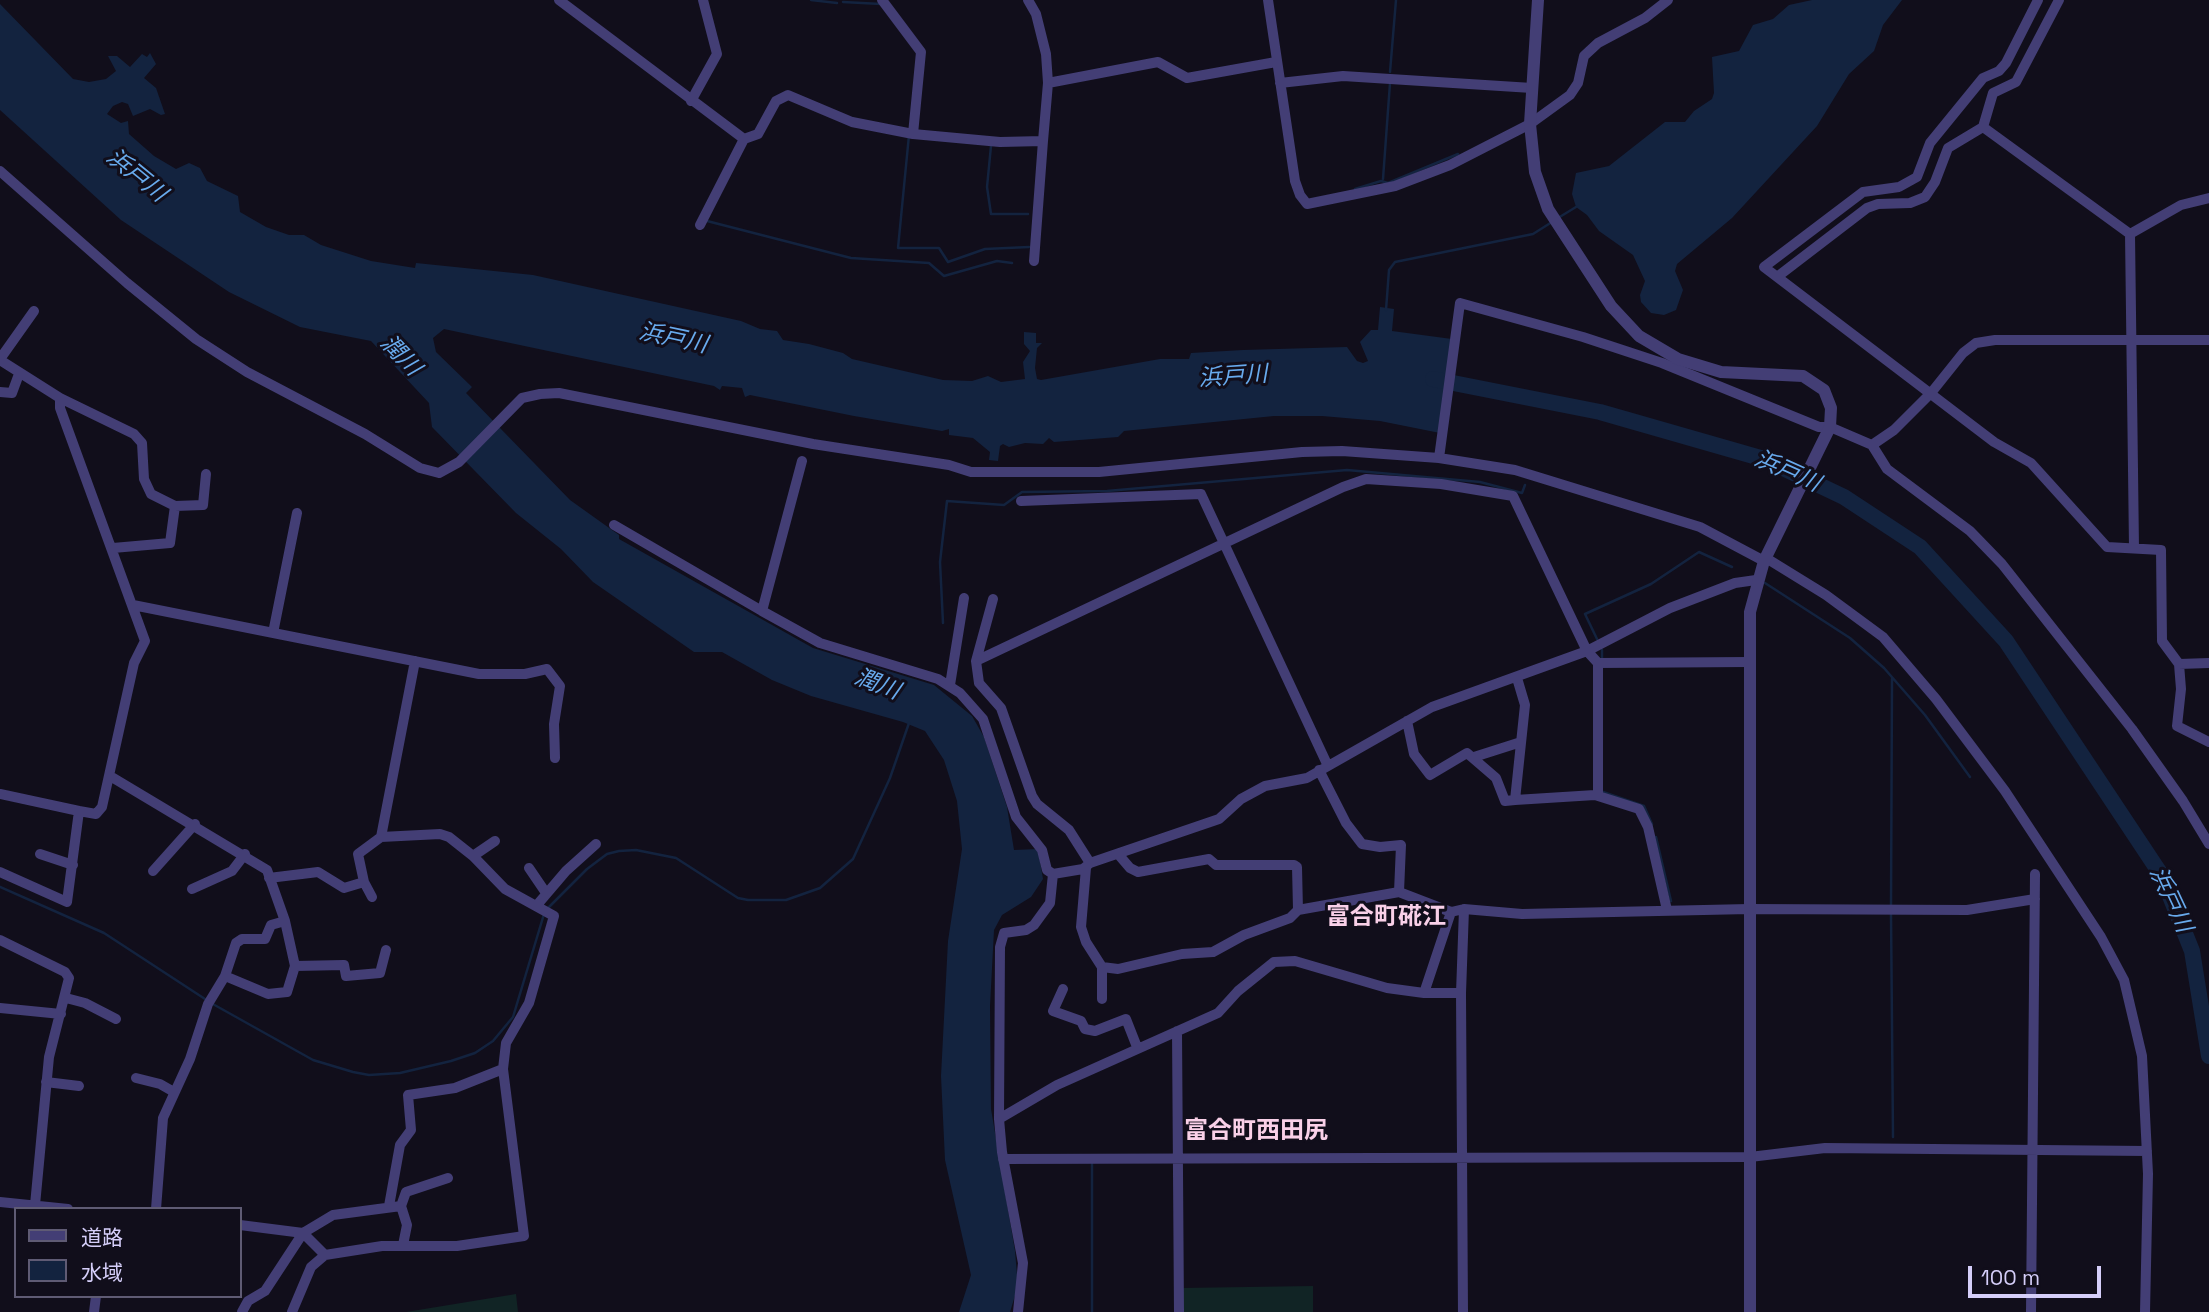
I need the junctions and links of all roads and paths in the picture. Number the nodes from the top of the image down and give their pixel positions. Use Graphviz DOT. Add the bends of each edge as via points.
graph roads {
  1 [pos="559,0"];
  2 [pos="703,0"];
  3 [pos="882,0"];
  4 [pos="1028,0"];
  5 [pos="1268,0"];
  6 [pos="1538,0"];
  7 [pos="1668,0"];
  8 [pos="2038,0"];
  9 [pos="2059,0"];
  10 [pos="1276,62"];
  11 [pos="1048,83"];
  12 [pos="1280,83"];
  13 [pos="1532,88"];
  14 [pos="691,101"];
  15 [pos="1530,124"];
  16 [pos="1983,127"];
  17 [pos="913,134"];
  18 [pos="744,139"];
  19 [pos="1043,141"];
  20 [pos="0,171"];
  21 [pos="2209,198"];
  22 [pos="701,225"];
  23 [pos="2130,234"];
  24 [pos="1034,261"];
  25 [pos="1777,277"];
  26 [pos="34,311"];
  27 [pos="2133,340"];
  28 [pos="2209,340"];
  29 [pos="0,359"];
  30 [pos="19,374"];
  31 [pos="0,392"];
  32 [pos="1931,393"];
  33 [pos="60,398"];
  34 [pos="1830,427"];
  35 [pos="1874,448"];
  36 [pos="1439,458"];
  37 [pos="803,461"];
  38 [pos="206,474"];
  39 [pos="1021,502"];
  40 [pos="175,506"];
  41 [pos="297,513"];
  42 [pos="614,526"];
  43 [pos="1224,544"];
  44 [pos="113,548"];
  45 [pos="2134,548"];
  46 [pos="1765,560"];
  47 [pos="1756,580"];
  48 [pos="964,598"];
  49 [pos="993,599"];
  50 [pos="134,605"];
  51 [pos="762,611"];
  52 [pos="273,633"];
  53 [pos="1587,650"];
  54 [pos="415,661"];
  55 [pos="976,661"];
  56 [pos="1749,662"];
  57 [pos="1598,663"];
  58 [pos="2209,663"];
  59 [pos="2179,664"];
  60 [pos="1517,678"];
  61 [pos="950,685"];
  62 [pos="1407,721"];
  63 [pos="1521,742"];
  64 [pos="2209,742"];
  65 [pos="1474,757"];
  66 [pos="555,758"];
  67 [pos="1323,767"];
  68 [pos="110,776"];
  69 [pos="0,794"];
  70 [pos="1598,796"];
  71 [pos="1515,800"];
  72 [pos="79,811"];
  73 [pos="195,824"];
  74 [pos="381,836"];
  75 [pos="495,841"];
  76 [pos="596,844"];
  77 [pos="2209,844"];
  78 [pos="40,854"];
  79 [pos="244,854"];
  80 [pos="1118,854"];
  81 [pos="473,856"];
  82 [pos="73,865"];
  83 [pos="1086,867"];
  84 [pos="529,868"];
  85 [pos="153,871"];
  86 [pos="0,872"];
  87 [pos="1056,873"];
  88 [pos="2035,874"];
  89 [pos="269,878"];
  90 [pos="365,882"];
  91 [pos="192,889"];
  92 [pos="1399,892"];
  93 [pos="546,893"];
  94 [pos="372,897"];
  95 [pos="2035,899"];
  96 [pos="543,909"];
  97 [pos="1464,909"];
  98 [pos="1749,909"];
  99 [pos="1667,910"];
  100 [pos="1298,911"];
  101 [pos="1451,912"];
  102 [pos="285,921"];
  103 [pos="0,940"];
  104 [pos="386,950"];
  105 [pos="295,966"];
  106 [pos="1102,967"];
  107 [pos="225,976"];
  108 [pos="1063,989"];
  109 [pos="1424,993"];
  110 [pos="1461,993"];
  111 [pos="66,998"];
  112 [pos="1102,999"];
  113 [pos="0,1008"];
  114 [pos="61,1014"];
  115 [pos="116,1019"];
  116 [pos="1177,1031"];
  117 [pos="1137,1047"];
  118 [pos="503,1069"];
  119 [pos="136,1078"];
  120 [pos="46,1082"];
  121 [pos="79,1087"];
  122 [pos="174,1092"];
  123 [pos="999,1119"];
  124 [pos="2031,1148"];
  125 [pos="2147,1151"];
  126 [pos="1750,1157"];
  127 [pos="1463,1158"];
  128 [pos="1003,1159"];
  129 [pos="1179,1159"];
  130 [pos="448,1178"];
  131 [pos="0,1202"];
  132 [pos="35,1205"];
  133 [pos="395,1206"];
  134 [pos="52,1207"];
  135 [pos="156,1207"];
  136 [pos="242,1225"];
  137 [pos="303,1233"];
  138 [pos="402,1245"];
  139 [pos="325,1255"];
  140 [pos="242,1312"];
  141 [pos="292,1312"];
  142 [pos="1018,1312"];
  143 [pos="1179,1312"];
  144 [pos="1463,1312"];
  145 [pos="1750,1312"];
  146 [pos="2031,1312"];
  147 [pos="2145,1312"];
  1 -- 14 [label="street"];
  2 -- 14 [label="street" via="717,54"];
  3 -- 17 [label="street" via="921,52"];
  4 -- 11 [label="street" via="1044,38"];
  5 -- 10 [label="street"];
  6 -- 13 [label="street"];
  7 -- 15 [label="street" via="1598,43 1584,56 1570,95"];
  8 -- 25 [label="street" via="2006,63 1983,78 1930,143 1917,177 1899,187 1863,192 1763,267"];
  9 -- 16 [label="street" via="2016,82 1993,93"];
  10 -- 11 [label="street" via="1187,78 1158,62"];
  10 -- 12 [label="street"];
  11 -- 19 [label="street"];
  12 -- 13 [label="street" via="1343,76"];
  12 -- 15 [label="street" via="1295,181 1307,204 1395,186"];
  13 -- 15 [label="street"];
  14 -- 18 [label="street"];
  15 -- 34 [label="street" via="1535,172 1548,209 1611,306 1646,342 1710,370 1811,379 1829,400"];
  16 -- 23 [label="street"];
  16 -- 25 [label="street" via="1948,148 1925,197 1867,208"];
  17 -- 18 [label="street" via="852,122 788,95 776,100 758,134"];
  17 -- 19 [label="street"];
  18 -- 22 [label="street"];
  19 -- 24 [label="street"];
  20 -- 36 [label="street" via="196,339 420,468 439,473 459,462 522,398 550,393 971,472 1099,472 1302,452"];
  21 -- 23 [label="street" via="2181,205"];
  23 -- 27 [label="street"];
  25 -- 32 [label="street"];
  26 -- 29 [label="street"];
  27 -- 28 [label="street"];
  27 -- 32 [label="street" via="1995,340 1976,344"];
  27 -- 45 [label="street"];
  29 -- 30 [label="street"];
  30 -- 31 [label="street" via="12,393"];
  30 -- 33 [label="street"];
  32 -- 35 [label="street"];
  32 -- 45 [label="street" via="1994,442 2031,463 2107,547"];
  33 -- 40 [label="street" via="134,434 142,443 144,479 151,494"];
  33 -- 44 [label="street"];
  34 -- 35 [label="street"];
  34 -- 36 [label="street" via="1819,427 1649,359 1460,303"];
  34 -- 46 [label="street"];
  35 -- 77 [label="street" via="1887,469 1970,531 2002,564 2132,729"];
  36 -- 46 [label="street" via="1515,470 1700,527"];
  37 -- 51 [label="street"];
  38 -- 40 [label="street" via="202,505"];
  39 -- 43 [label="street" via="1201,494"];
  40 -- 44 [label="street" via="170,543"];
  41 -- 52 [label="street"];
  42 -- 51 [label="street"];
  43 -- 53 [label="street" via="1366,479 1441,484 1513,496"];
  43 -- 55 [label="street"];
  43 -- 67 [label="street"];
  44 -- 50 [label="street"];
  45 -- 59 [label="street" via="2161,550 2162,641"];
  46 -- 47 [label="street"];
  46 -- 125 [label="street" via="1826,595 1883,637 2006,791 2073,893 2124,980 2142,1056"];
  47 -- 53 [label="street" via="1735,583 1670,608"];
  47 -- 56 [label="street" via="1749,612"];
  48 -- 61 [label="street"];
  49 -- 55 [label="street"];
  50 -- 52 [label="street"];
  50 -- 68 [label="street" via="145,641 134,663"];
  51 -- 61 [label="street" via="820,643"];
  52 -- 54 [label="street"];
  53 -- 57 [label="street"];
  53 -- 60 [label="street"];
  54 -- 66 [label="street" via="479,674 547,669 560,686"];
  54 -- 74 [label="street"];
  55 -- 83 [label="street" via="979,683 1001,708 1032,796 1062,820"];
  56 -- 57 [label="street"];
  56 -- 98 [label="street"];
  57 -- 70 [label="street"];
  58 -- 59 [label="street"];
  59 -- 64 [label="street" via="2177,726"];
  60 -- 62 [label="street" via="1471,691"];
  60 -- 63 [label="street" via="1525,705"];
  61 -- 87 [label="street" via="983,719 1016,817 1042,850 1047,870"];
  62 -- 65 [label="street" via="1414,754 1430,775 1467,753"];
  62 -- 67 [label="street"];
  63 -- 65 [label="street"];
  63 -- 71 [label="street"];
  65 -- 71 [label="street" via="1496,778 1505,801"];
  67 -- 80 [label="street" via="1307,778 1265,786 1219,819"];
  67 -- 92 [label="street" via="1346,822 1362,844 1401,845"];
  68 -- 72 [label="street" via="100,812"];
  68 -- 73 [label="street"];
  69 -- 72 [label="street"];
  70 -- 71 [label="street"];
  70 -- 99 [label="street" via="1639,810 1648,827"];
  72 -- 82 [label="street"];
  73 -- 79 [label="street"];
  73 -- 85 [label="street"];
  74 -- 81 [label="street" via="440,834"];
  74 -- 90 [label="street" via="358,854"];
  75 -- 81 [label="street"];
  76 -- 93 [label="street"];
  78 -- 82 [label="street"];
  79 -- 89 [label="street" via="264,867"];
  79 -- 91 [label="street" via="232,871"];
  80 -- 83 [label="street"];
  80 -- 100 [label="street" via="1138,872 1209,859 1216,865 1294,865"];
  81 -- 96 [label="street" via="505,889"];
  82 -- 86 [label="street" via="67,902"];
  83 -- 87 [label="street"];
  83 -- 106 [label="street" via="1081,926"];
  84 -- 93 [label="street"];
  87 -- 123 [label="street" via="1050,903 1034,925 1004,933 1000,947"];
  88 -- 95 [label="street"];
  89 -- 90 [label="street" via="318,872 344,888"];
  89 -- 102 [label="street"];
  90 -- 94 [label="street"];
  92 -- 100 [label="street"];
  92 -- 101 [label="street"];
  93 -- 96 [label="street"];
  95 -- 98 [label="street" via="1968,910"];
  95 -- 124 [label="street"];
  96 -- 118 [label="street" via="554,916 533,992 506,1044"];
  97 -- 99 [label="street" via="1522,914"];
  97 -- 101 [label="street"];
  97 -- 110 [label="street"];
  98 -- 99 [label="street"];
  98 -- 126 [label="street"];
  100 -- 106 [label="street" via="1213,952 1118,969"];
  101 -- 109 [label="street"];
  102 -- 105 [label="street"];
  102 -- 107 [label="street" via="271,925 265,939 238,940"];
  103 -- 111 [label="street" via="65,972 69,978"];
  104 -- 105 [label="street" via="380,973 345,976 344,965"];
  105 -- 107 [label="street" via="286,992 268,994"];
  106 -- 112 [label="street"];
  107 -- 122 [label="street" via="208,1004"];
  108 -- 117 [label="street" via="1053,1011 1095,1031 1126,1019"];
  109 -- 110 [label="street"];
  109 -- 116 [label="street" via="1387,988 1295,961 1273,962 1219,1013"];
  110 -- 127 [label="street"];
  111 -- 114 [label="street"];
  111 -- 115 [label="street"];
  113 -- 114 [label="street"];
  114 -- 120 [label="street"];
  116 -- 117 [label="street"];
  116 -- 129 [label="street"];
  117 -- 123 [label="street" via="1029,1099"];
  118 -- 133 [label="street" via="455,1088 408,1096 411,1130 400,1145"];
  118 -- 138 [label="street" via="524,1237 457,1246"];
  119 -- 122 [label="street"];
  120 -- 121 [label="street"];
  120 -- 132 [label="street"];
  122 -- 135 [label="street" via="163,1118"];
  123 -- 128 [label="street"];
  124 -- 125 [label="street"];
  124 -- 126 [label="street" via="1825,1148"];
  124 -- 146 [label="street"];
  125 -- 147 [label="street"];
  126 -- 127 [label="street"];
  126 -- 145 [label="street"];
  127 -- 129 [label="street"];
  127 -- 144 [label="street"];
  128 -- 129 [label="street"];
  128 -- 142 [label="street" via="1023,1263"];
  129 -- 143 [label="street"];
  130 -- 133 [label="street" via="408,1189"];
  131 -- 132 [label="street"];
  132 -- 134 [label="street"];
  133 -- 137 [label="street" via="333,1215"];
  133 -- 138 [label="street" via="407,1225"];
  136 -- 137 [label="street"];
  137 -- 139 [label="street"];
  137 -- 140 [label="street" via="265,1291 248,1301"];
  138 -- 139 [label="street"];
  139 -- 141 [label="street" via="311,1267"];
}
